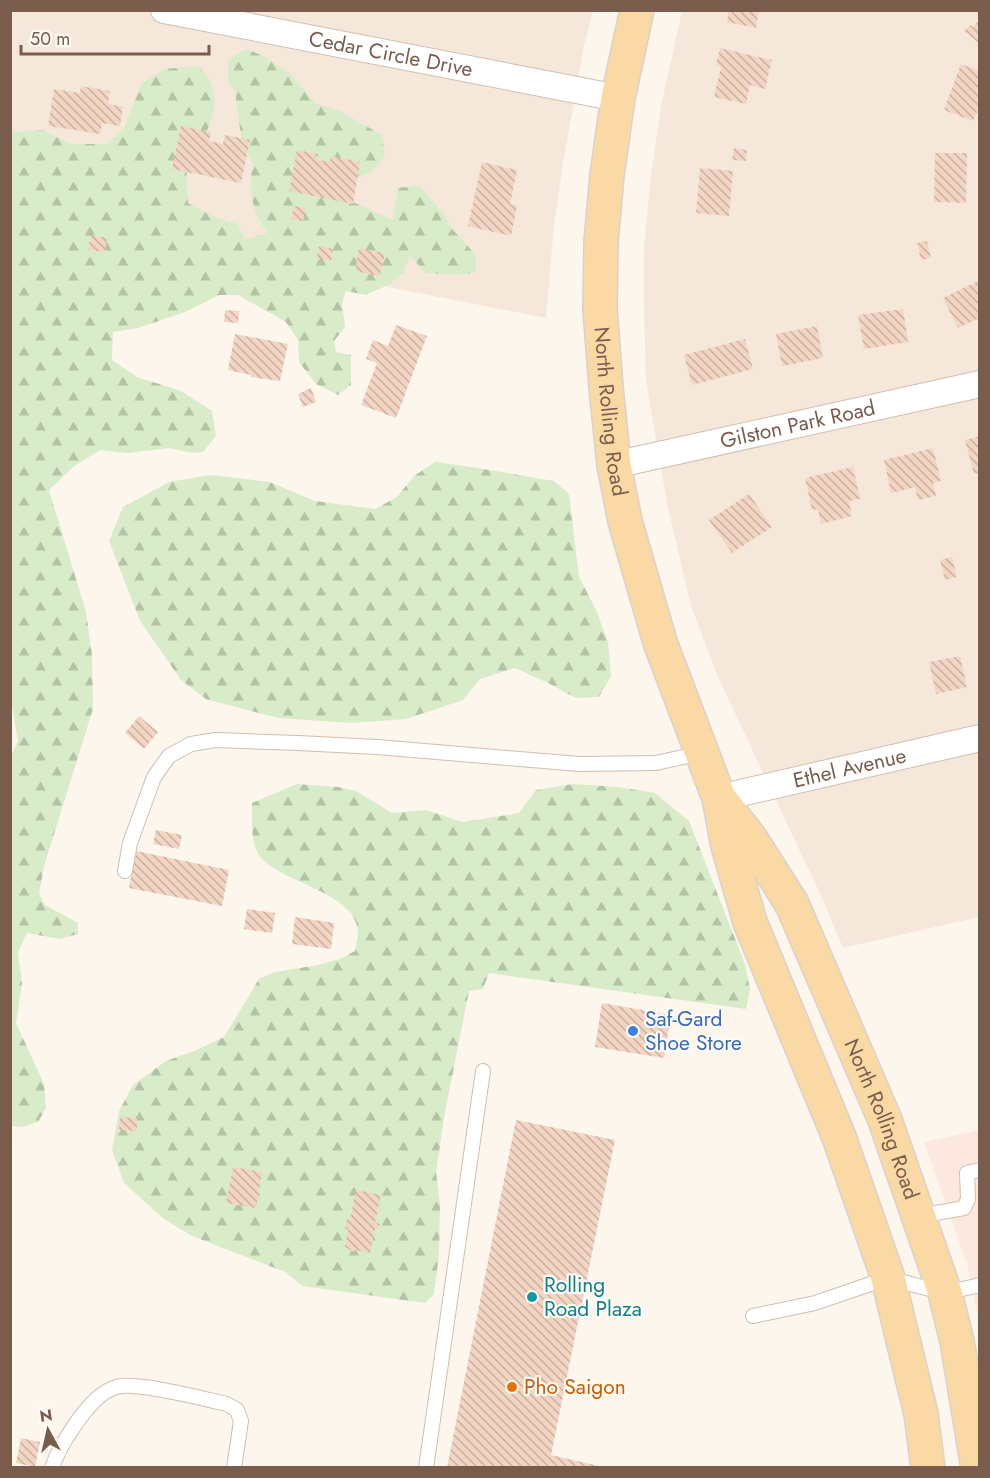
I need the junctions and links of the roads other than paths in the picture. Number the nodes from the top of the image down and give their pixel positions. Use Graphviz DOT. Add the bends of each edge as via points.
graph roads {
  1 [pos="164,10"];
  2 [pos="637,10"];
  3 [pos="618,98"];
  4 [pos="980,384"];
  5 [pos="614,465"];
  6 [pos="980,738"];
  7 [pos="703,753"];
  8 [pos="719,798"];
  9 [pos="125,871"];
  10 [pos="483,1071"];
  11 [pos="980,1170"];
  12 [pos="919,1216"];
  13 [pos="888,1278"];
  14 [pos="980,1285"];
  15 [pos="945,1293"];
  16 [pos="753,1316"];
  17 [pos="52,1467"];
  18 [pos="234,1467"];
  19 [pos="426,1467"];
  20 [pos="928,1467"];
  21 [pos="978,1467"];
  1 -- 3 [label="street, Cedar Circle Drive"];
  2 -- 3 [label="main road, North Rolling Road"];
  3 -- 5 [label="main road, North Rolling Road" via="601,242 600,309"];
  4 -- 5 [label="street, Gilston Park Road"];
  5 -- 7 [label="main road, North Rolling Road" via="625,522 660,642"];
  6 -- 8 [label="street, Ethel Avenue"];
  7 -- 8 [label="main road, North Rolling Road"];
  7 -- 9 [label="lane" via="656,763 579,764 377,747 216,740 191,744 168,756 154,777 130,843"];
  8 -- 12 [label="main road, North Rolling Road" via="792,904 885,1120"];
  8 -- 13 [label="main road, North Rolling Road" via="750,922 839,1137"];
  10 -- 19 [label="lane"];
  11 -- 12 [label="lane" via="967,1173 968,1199 964,1208"];
  12 -- 15 [label="main road, North Rolling Road"];
  13 -- 15 [label="lane"];
  13 -- 16 [label="lane" via="815,1303"];
  13 -- 20 [label="main road, North Rolling Road" via="921,1414"];
  14 -- 15 [label="lane"];
  15 -- 21 [label="main road, North Rolling Road"];
  17 -- 18 [label="lane" via="58,1449 84,1413 103,1393 119,1386 227,1404 237,1410 241,1421"];
}
